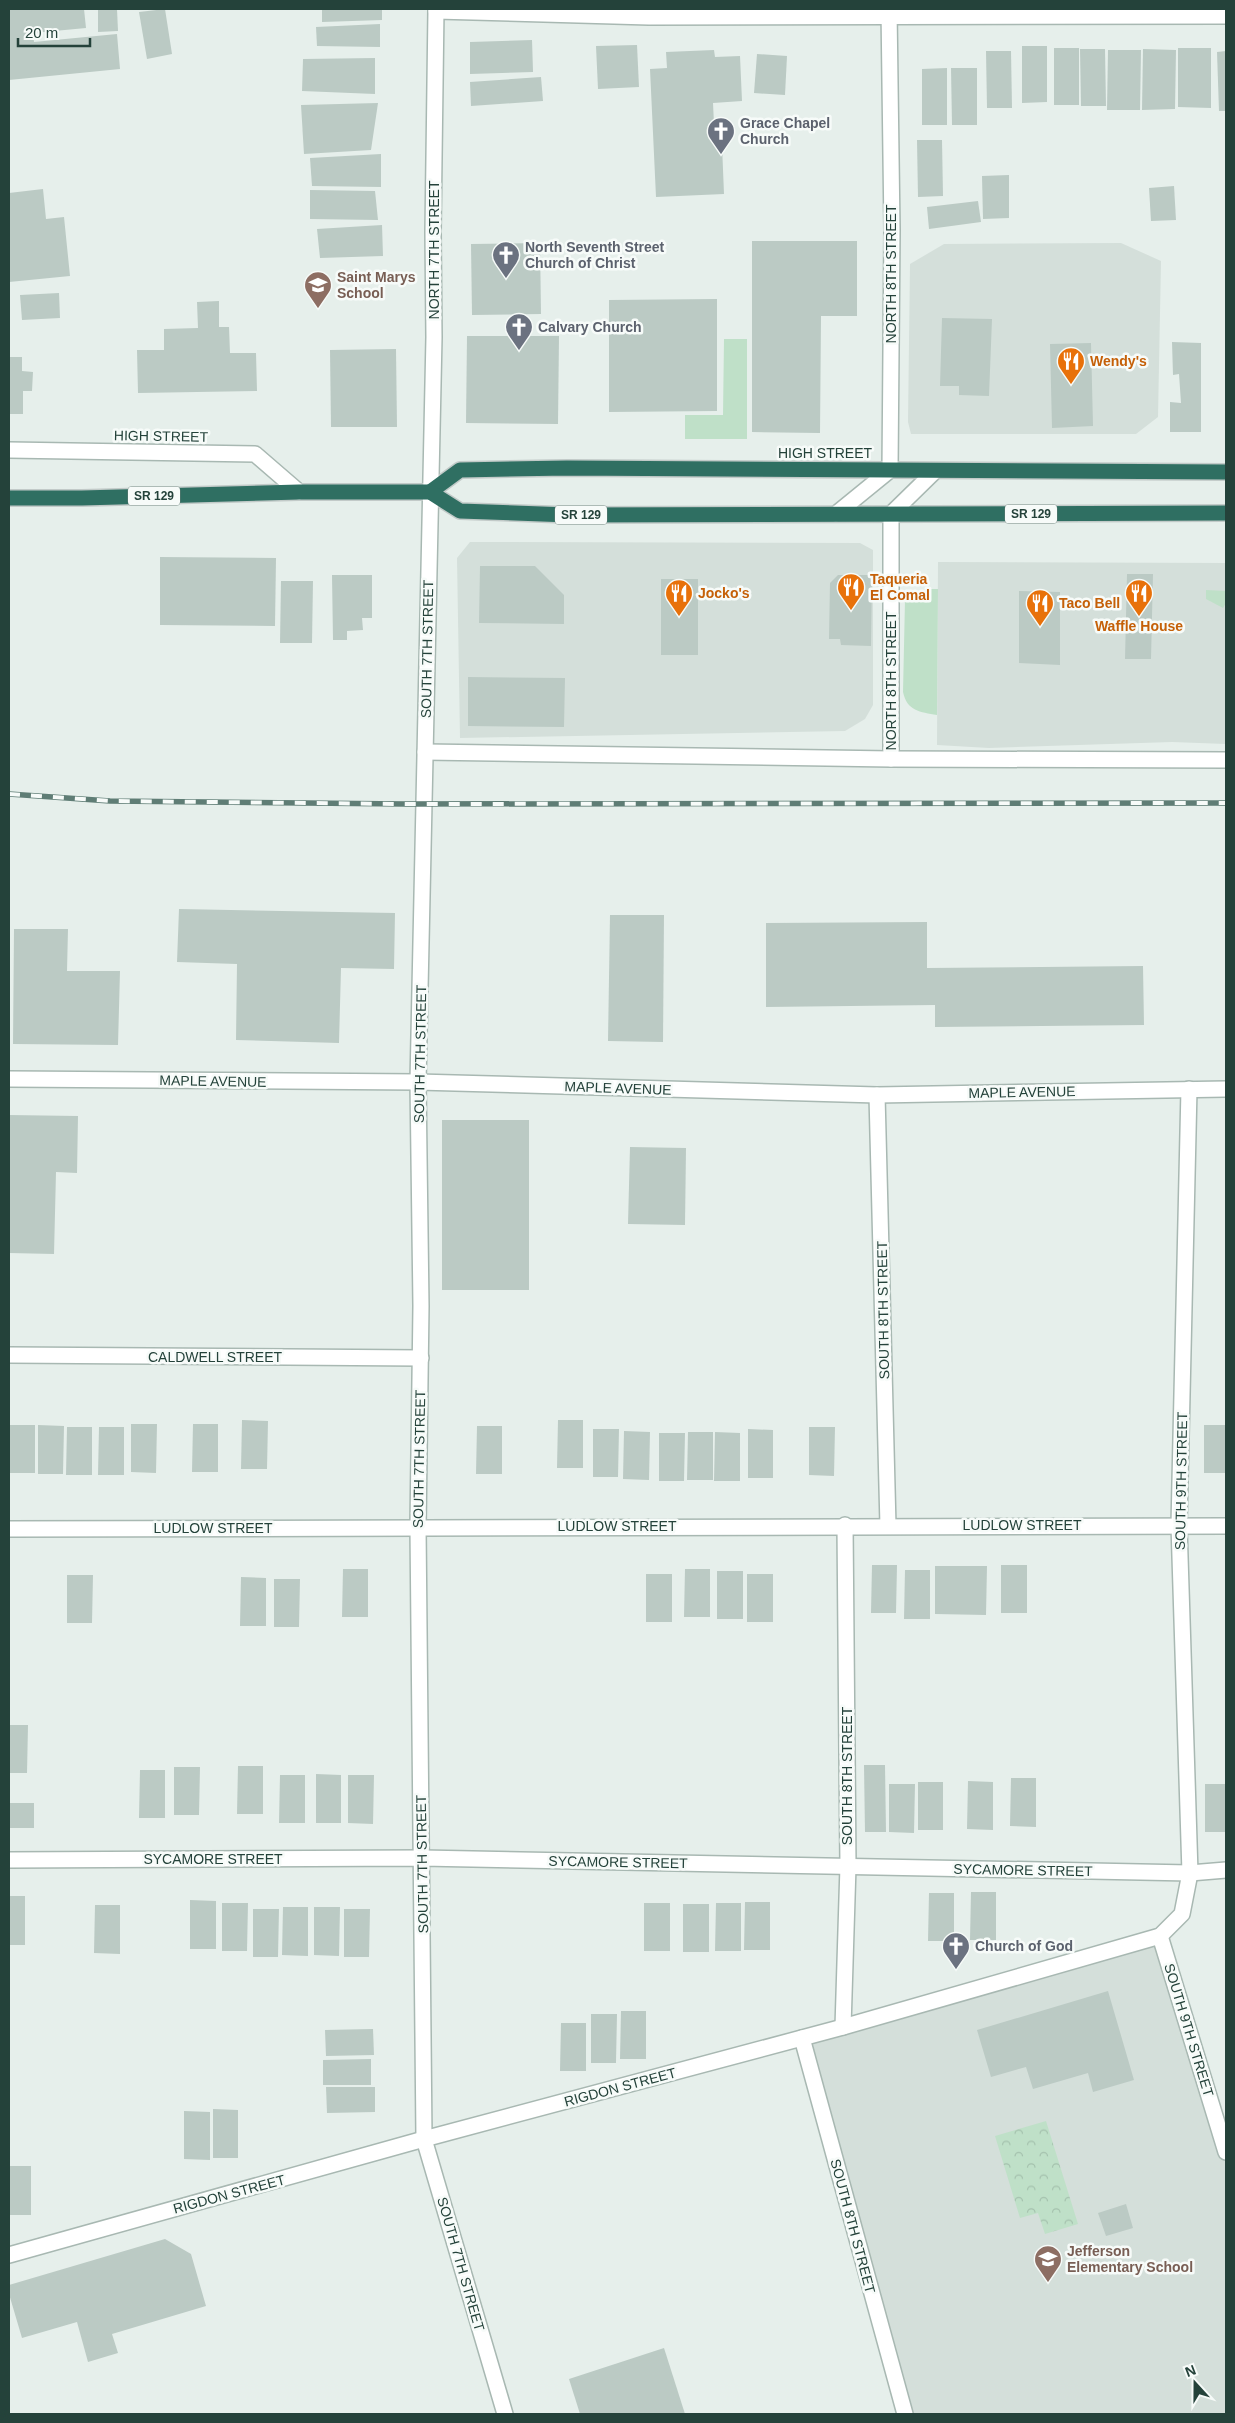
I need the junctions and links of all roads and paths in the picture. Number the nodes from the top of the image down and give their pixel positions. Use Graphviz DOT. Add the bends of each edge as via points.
graph roads {
  1 [pos="436,10"];
  2 [pos="889,13"];
  3 [pos="1226,16"];
  4 [pos="9,450"];
  5 [pos="890,470"];
  6 [pos="934,471"];
  7 [pos="1226,472"];
  8 [pos="299,492"];
  9 [pos="430,492"];
  10 [pos="9,498"];
  11 [pos="1226,513"];
  12 [pos="836,514"];
  13 [pos="891,514"];
  14 [pos="425,752"];
  15 [pos="891,760"];
  16 [pos="1226,760"];
  17 [pos="9,1079"];
  18 [pos="418,1082"];
  19 [pos="1189,1089"];
  20 [pos="1226,1090"];
  21 [pos="877,1095"];
  22 [pos="9,1355"];
  23 [pos="421,1358"];
  24 [pos="845,1525"];
  25 [pos="1179,1525"];
  26 [pos="888,1526"];
  27 [pos="1226,1526"];
  28 [pos="418,1527"];
  29 [pos="9,1530"];
  30 [pos="422,1858"];
  31 [pos="9,1860"];
  32 [pos="848,1866"];
  33 [pos="1226,1870"];
  34 [pos="1190,1873"];
  35 [pos="1160,1936"];
  36 [pos="844,2027"];
  37 [pos="802,2038"];
  38 [pos="424,2139"];
  39 [pos="1226,2152"];
  40 [pos="9,2255"];
  41 [pos="505,2414"];
  42 [pos="905,2414"];
  1 -- 2 [label="street" via="650,16"];
  1 -- 9 [label="street, NORTH 7TH STREET"];
  2 -- 3 [label="street"];
  2 -- 5 [label="street, NORTH 8TH STREET" via="892,230"];
  4 -- 8 [label="street, HIGH STREET" via="255,454"];
  5 -- 6 [label="highway, HIGH STREET"];
  5 -- 9 [label="highway, HIGH STREET" via="460,470"];
  5 -- 12 [label="street"];
  6 -- 7 [label="highway, HIGH STREET"];
  6 -- 13 [label="street"];
  8 -- 9 [label="highway, SR 129"];
  8 -- 10 [label="highway, SR 129"];
  9 -- 12 [label="highway, SR 129" via="460,511 569,515"];
  9 -- 14 [label="street, SOUTH 7TH STREET"];
  11 -- 13 [label="highway, SR 129"];
  12 -- 13 [label="highway, SR 129"];
  13 -- 15 [label="street, NORTH 8TH STREET"];
  14 -- 15 [label="street"];
  14 -- 18 [label="street, SOUTH 7TH STREET"];
  15 -- 16 [label="street"];
  17 -- 18 [label="street, MAPLE AVENUE"];
  18 -- 21 [label="street, MAPLE AVENUE"];
  18 -- 23 [label="street, SOUTH 7TH STREET"];
  19 -- 20 [label="street, MAPLE AVENUE"];
  19 -- 21 [label="street, MAPLE AVENUE"];
  19 -- 25 [label="street, SOUTH 9TH STREET"];
  21 -- 26 [label="street, SOUTH 8TH STREET"];
  22 -- 23 [label="street, CALDWELL STREET"];
  23 -- 28 [label="street, SOUTH 7TH STREET"];
  24 -- 26 [label="street, LUDLOW STREET"];
  24 -- 28 [label="street, LUDLOW STREET"];
  24 -- 32 [label="street, SOUTH 8TH STREET"];
  25 -- 26 [label="street, LUDLOW STREET"];
  25 -- 27 [label="street, LUDLOW STREET"];
  25 -- 34 [label="street, SOUTH 9TH STREET"];
  28 -- 29 [label="street, LUDLOW STREET"];
  28 -- 30 [label="street, SOUTH 7TH STREET"];
  30 -- 31 [label="street, SYCAMORE STREET"];
  30 -- 32 [label="street, SYCAMORE STREET"];
  30 -- 38 [label="street, SOUTH 7TH STREET"];
  32 -- 34 [label="street, SYCAMORE STREET"];
  32 -- 36 [label="street, SOUTH 8TH STREET"];
  33 -- 34 [label="street, SYCAMORE STREET"];
  34 -- 35 [label="street, RIGDON STREET" via="1182,1914"];
  35 -- 36 [label="street, RIGDON STREET"];
  35 -- 39 [label="street, SOUTH 9TH STREET"];
  36 -- 37 [label="street, RIGDON STREET"];
  37 -- 38 [label="street, RIGDON STREET"];
  37 -- 42 [label="street, SOUTH 8TH STREET"];
  38 -- 40 [label="street, RIGDON STREET"];
  38 -- 41 [label="street, SOUTH 7TH STREET"];
}
